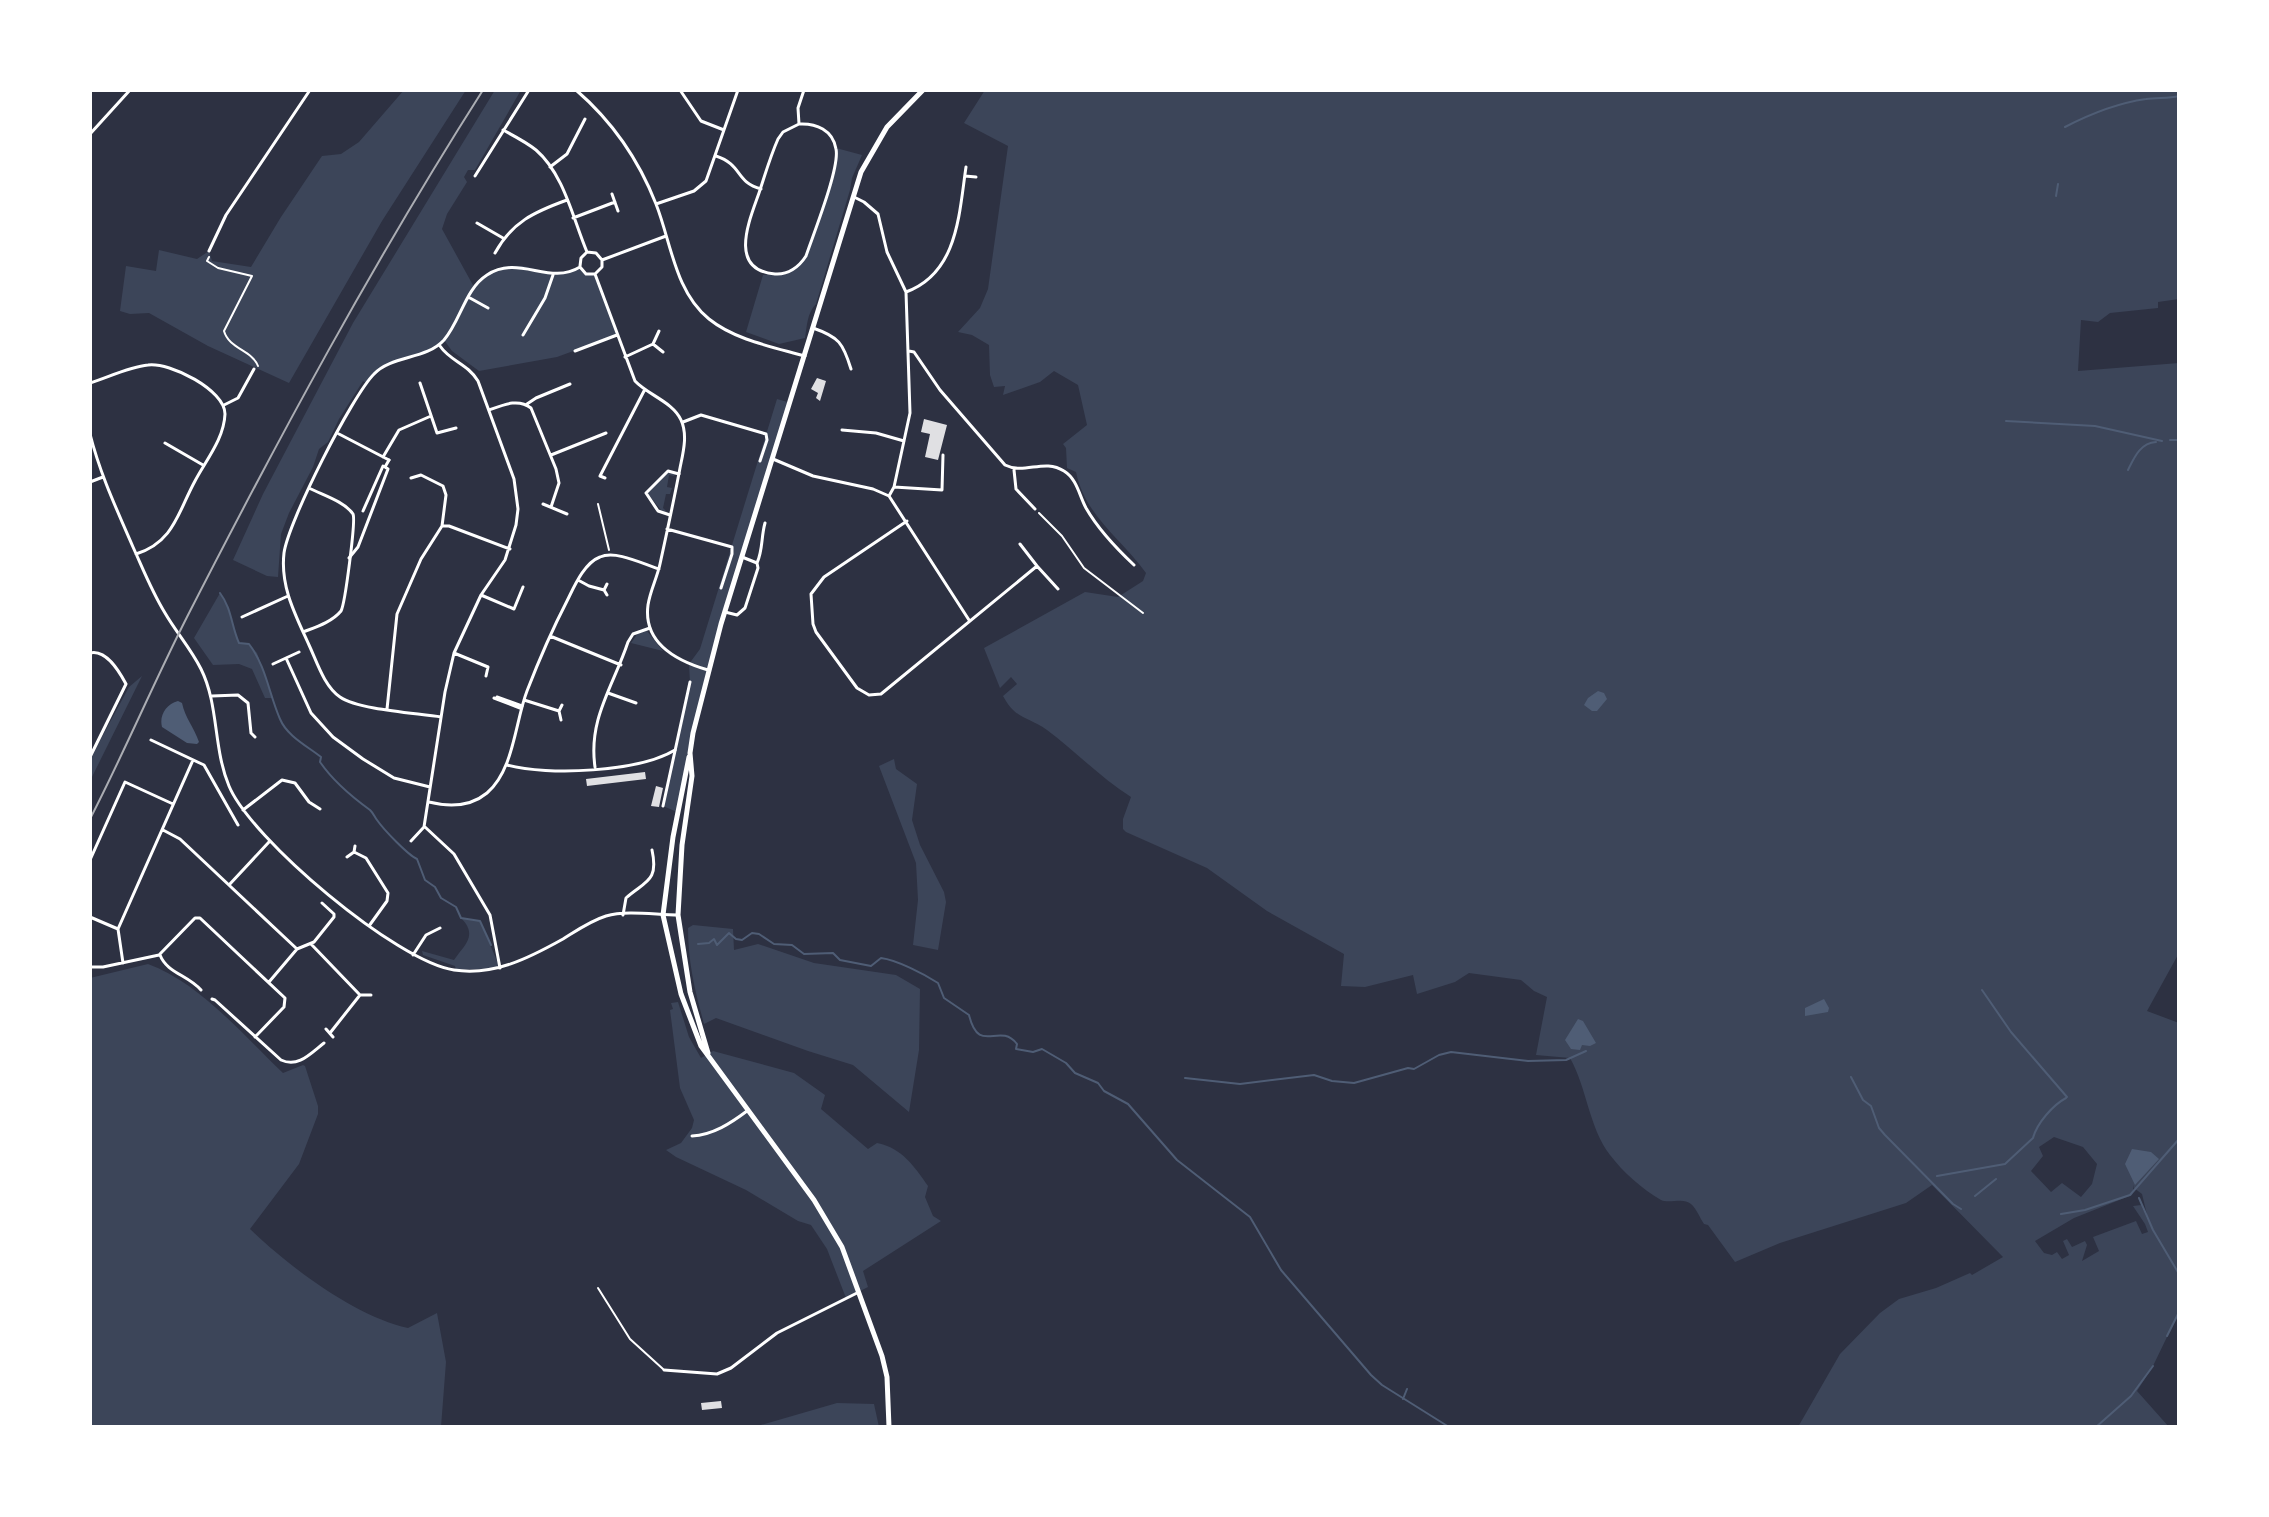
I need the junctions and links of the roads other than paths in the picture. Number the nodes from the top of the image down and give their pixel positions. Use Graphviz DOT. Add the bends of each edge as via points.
graph roads {
  1 [pos="121,90"];
  2 [pos="130,90"];
  3 [pos="310,90"];
  4 [pos="529,90"];
  5 [pos="576,90"];
  6 [pos="680,90"];
  7 [pos="738,90"];
  8 [pos="804,90"];
  9 [pos="923,90"];
  10 [pos="125,95"];
  11 [pos="585,119"];
  12 [pos="799,124"];
  13 [pos="503,130"];
  14 [pos="724,130"];
  15 [pos="90,134"];
  16 [pos="716,156"];
  17 [pos="550,167"];
  18 [pos="966,167"];
  19 [pos="475,176"];
  20 [pos="965,176"];
  21 [pos="976,177"];
  22 [pos="761,189"];
  23 [pos="612,194"];
  24 [pos="854,197"];
  25 [pos="567,200"];
  26 [pos="615,202"];
  27 [pos="656,204"];
  28 [pos="618,211"];
  29 [pos="573,218"];
  30 [pos="477,223"];
  31 [pos="666,236"];
  32 [pos="503,238"];
  33 [pos="209,251"];
  34 [pos="587,252"];
  35 [pos="495,253"];
  36 [pos="602,260"];
  37 [pos="580,267"];
  38 [pos="595,274"];
  39 [pos="553,275"];
  40 [pos="906,292"];
  41 [pos="469,297"];
  42 [pos="488,308"];
  43 [pos="813,328"];
  44 [pos="659,331"];
  45 [pos="523,335"];
  46 [pos="617,335"];
  47 [pos="653,344"];
  48 [pos="439,345"];
  49 [pos="575,351"];
  50 [pos="909,351"];
  51 [pos="663,352"];
  52 [pos="805,356"];
  53 [pos="625,357"];
  54 [pos="852,366"];
  55 [pos="252,372"];
  56 [pos="560,380"];
  57 [pos="90,383"];
  58 [pos="420,383"];
  59 [pos="570,384"];
  60 [pos="563,387"];
  61 [pos="644,391"];
  62 [pos="527,404"];
  63 [pos="224,405"];
  64 [pos="489,410"];
  65 [pos="431,416"];
  66 [pos="682,422"];
  67 [pos="456,428"];
  68 [pos="842,430"];
  69 [pos="338,433"];
  70 [pos="606,433"];
  71 [pos="90,434"];
  72 [pos="904,441"];
  73 [pos="165,443"];
  74 [pos="551,455"];
  75 [pos="943,455"];
  76 [pos="383,457"];
  77 [pos="773,459"];
  78 [pos="760,461"];
  79 [pos="204,465"];
  80 [pos="385,467"];
  81 [pos="1014,470"];
  82 [pos="679,474"];
  83 [pos="103,477"];
  84 [pos="411,478"];
  85 [pos="605,478"];
  86 [pos="90,482"];
  87 [pos="894,487"];
  88 [pos="310,488"];
  89 [pos="889,496"];
  90 [pos="543,504"];
  91 [pos="551,507"];
  92 [pos="1035,509"];
  93 [pos="363,511"];
  94 [pos="567,514"];
  95 [pos="670,515"];
  96 [pos="907,521"];
  97 [pos="765,523"];
  98 [pos="442,526"];
  99 [pos="667,529"];
  100 [pos="1020,544"];
  101 [pos="510,549"];
  102 [pos="136,554"];
  103 [pos="742,557"];
  104 [pos="349,558"];
  105 [pos="757,563"];
  106 [pos="1134,565"];
  107 [pos="1037,566"];
  108 [pos="659,569"];
  109 [pos="578,580"];
  110 [pos="607,584"];
  111 [pos="523,587"];
  112 [pos="721,588"];
  113 [pos="1058,589"];
  114 [pos="604,590"];
  115 [pos="481,595"];
  116 [pos="607,595"];
  117 [pos="288,596"];
  118 [pos="725,612"];
  119 [pos="242,617"];
  120 [pos="969,620"];
  121 [pos="650,628"];
  122 [pos="303,632"];
  123 [pos="550,636"];
  124 [pos="299,652"];
  125 [pos="90,653"];
  126 [pos="454,653"];
  127 [pos="286,658"];
  128 [pos="273,664"];
  129 [pos="621,665"];
  130 [pos="708,670"];
  131 [pos="486,676"];
  132 [pos="690,682"];
  133 [pos="608,693"];
  134 [pos="212,696"];
  135 [pos="496,698"];
  136 [pos="524,700"];
  137 [pos="636,703"];
  138 [pos="562,705"];
  139 [pos="522,707"];
  140 [pos="387,709"];
  141 [pos="559,711"];
  142 [pos="441,717"];
  143 [pos="561,720"];
  144 [pos="255,737"];
  145 [pos="151,740"];
  146 [pos="675,750"];
  147 [pos="690,753"];
  148 [pos="90,757"];
  149 [pos="193,760"];
  150 [pos="506,765"];
  151 [pos="595,768"];
  152 [pos="431,787"];
  153 [pos="428,802"];
  154 [pos="173,804"];
  155 [pos="663,806"];
  156 [pos="320,809"];
  157 [pos="243,811"];
  158 [pos="238,825"];
  159 [pos="424,827"];
  160 [pos="162,829"];
  161 [pos="411,841"];
  162 [pos="269,842"];
  163 [pos="355,846"];
  164 [pos="652,850"];
  165 [pos="354,852"];
  166 [pos="347,857"];
  167 [pos="90,860"];
  168 [pos="229,885"];
  169 [pos="322,903"];
  170 [pos="623,915"];
  171 [pos="663,915"];
  172 [pos="678,915"];
  173 [pos="90,917"];
  174 [pos="369,926"];
  175 [pos="440,928"];
  176 [pos="118,929"];
  177 [pos="434,932"];
  178 [pos="439,937"];
  179 [pos="311,944"];
  180 [pos="297,949"];
  181 [pos="160,955"];
  182 [pos="413,955"];
  183 [pos="123,963"];
  184 [pos="90,967"];
  185 [pos="500,968"];
  186 [pos="269,982"];
  187 [pos="201,990"];
  188 [pos="690,992"];
  189 [pos="681,994"];
  190 [pos="360,995"];
  191 [pos="371,995"];
  192 [pos="212,999"];
  193 [pos="326,1029"];
  194 [pos="255,1037"];
  195 [pos="324,1043"];
  196 [pos="708,1053"];
  197 [pos="747,1111"];
  198 [pos="692,1136"];
  199 [pos="598,1288"];
  200 [pos="860,1291"];
  201 [pos="664,1370"];
  202 [pos="889,1427"];
  1 -- 10 [label="street"];
  2 -- 10 [label="street"];
  3 -- 33 [label="street" via="226,215"];
  4 -- 13 [label="street"];
  5 -- 27 [label="street" via="620,135"];
  6 -- 14 [label="street" via="701,121"];
  7 -- 14 [label="street"];
  8 -- 12 [label="street"];
  9 -- 24 [label="main road" via="874,147"];
  10 -- 15 [label="street"];
  11 -- 17 [label="street" via="567,154"];
  12 -- 22 [label="street" via="778,139"];
  12 -- 22 [label="street" via="815,125 829,134 837,156 806,256 788,273 764,272 747,254 745,236"];
  13 -- 17 [label="street" via="533,148"];
  13 -- 19 [label="street"];
  14 -- 16 [label="street"];
  16 -- 22 [label="street" via="733,163 746,184"];
  16 -- 27 [label="street" via="699,188"];
  17 -- 25 [label="street"];
  18 -- 20 [label="street"];
  20 -- 21 [label="street"];
  20 -- 40 [label="street" via="952,246 936,272"];
  23 -- 26 [label="street"];
  24 -- 40 [label="street" via="878,214 887,252"];
  24 -- 43 [label="main road"];
  25 -- 29 [label="street"];
  25 -- 32 [label="street" via="529,214"];
  26 -- 28 [label="street"];
  26 -- 29 [label="street"];
  27 -- 31 [label="street"];
  29 -- 34 [label="street"];
  30 -- 32 [label="street"];
  31 -- 36 [label="street"];
  31 -- 52 [label="street" via="683,284 706,317 729,331"];
  32 -- 35 [label="street"];
  34 -- 36 [label="street"];
  34 -- 37 [label="street"];
  36 -- 38 [label="street"];
  37 -- 38 [label="street"];
  37 -- 39 [label="street"];
  38 -- 46 [label="street"];
  39 -- 41 [label="street" via="523,266 504,267 484,277"];
  39 -- 45 [label="street"];
  40 -- 50 [label="street"];
  41 -- 42 [label="street"];
  41 -- 48 [label="street"];
  43 -- 52 [label="main road"];
  43 -- 54 [label="street" via="837,339"];
  44 -- 47 [label="street"];
  46 -- 49 [label="street"];
  46 -- 53 [label="street"];
  47 -- 51 [label="street"];
  47 -- 53 [label="street"];
  48 -- 64 [label="street" via="473,373"];
  48 -- 69 [label="street" via="376,371"];
  50 -- 72 [label="street" via="910,413"];
  50 -- 81 [label="street" via="988,447"];
  52 -- 77 [label="main road"];
  53 -- 61 [label="street"];
  55 -- 63 [label="street" via="238,398"];
  56 -- 60 [label="street"];
  57 -- 63 [label="street" via="161,365 211,390"];
  58 -- 65 [label="street"];
  59 -- 60 [label="street"];
  60 -- 62 [label="street"];
  61 -- 66 [label="street" via="670,407"];
  61 -- 85 [label="street" via="600,476"];
  62 -- 64 [label="street"];
  62 -- 74 [label="street"];
  63 -- 79 [label="street" via="222,429"];
  64 -- 101 [label="street" via="517,497"];
  65 -- 67 [label="street" via="437,433"];
  65 -- 76 [label="street" via="399,430"];
  66 -- 78 [label="street" via="701,415 766,434"];
  66 -- 82 [label="street" via="685,440"];
  68 -- 72 [label="street"];
  69 -- 76 [label="street"];
  69 -- 88 [label="street"];
  70 -- 74 [label="street"];
  71 -- 83 [label="street"];
  72 -- 87 [label="street"];
  73 -- 79 [label="street"];
  74 -- 91 [label="street" via="559,483"];
  75 -- 87 [label="street" via="942,490"];
  76 -- 80 [label="street" via="389,460"];
  77 -- 89 [label="street" via="813,476"];
  77 -- 103 [label="main road"];
  79 -- 102 [label="street" via="164,539"];
  80 -- 93 [label="street"];
  80 -- 104 [label="street" via="358,547"];
  81 -- 92 [label="street" via="1016,489"];
  81 -- 106 [label="street" via="1046,464 1065,471 1101,529"];
  82 -- 95 [label="street"];
  82 -- 95 [label="street" via="668,471 646,493 658,511"];
  83 -- 86 [label="street"];
  83 -- 102 [label="street"];
  84 -- 98 [label="street" via="421,475 443,486"];
  87 -- 89 [label="street"];
  88 -- 104 [label="street" via="354,516"];
  88 -- 117 [label="street" via="284,554"];
  89 -- 96 [label="street"];
  90 -- 91 [label="street"];
  91 -- 94 [label="street"];
  95 -- 99 [label="street"];
  96 -- 120 [label="street"];
  96 -- 120 [label="street" via="818,582 811,594 816,632 857,688 876,696"];
  97 -- 105 [label="street"];
  98 -- 101 [label="street"];
  98 -- 140 [label="street" via="397,614"];
  99 -- 108 [label="street"];
  99 -- 112 [label="street" via="732,547"];
  100 -- 107 [label="street"];
  101 -- 115 [label="street"];
  102 -- 134 [label="street"];
  103 -- 105 [label="street"];
  103 -- 118 [label="main road"];
  104 -- 122 [label="street" via="341,610"];
  105 -- 118 [label="street" via="745,608 737,615"];
  107 -- 113 [label="street"];
  107 -- 120 [label="street"];
  108 -- 109 [label="street" via="610,555 592,562"];
  108 -- 121 [label="street" via="648,608"];
  109 -- 114 [label="street"];
  109 -- 123 [label="street"];
  110 -- 114 [label="street"];
  111 -- 115 [label="street" via="514,609"];
  114 -- 116 [label="street"];
  115 -- 126 [label="street"];
  117 -- 119 [label="street"];
  117 -- 122 [label="street"];
  118 -- 130 [label="main road"];
  121 -- 129 [label="street" via="633,634"];
  121 -- 130 [label="street" via="672,657"];
  122 -- 140 [label="street" via="338,696"];
  123 -- 129 [label="street"];
  123 -- 136 [label="street"];
  124 -- 127 [label="street"];
  125 -- 148 [label="street" via="104,654 126,689"];
  126 -- 131 [label="street" via="488,667"];
  126 -- 142 [label="street"];
  127 -- 128 [label="street"];
  127 -- 152 [label="street" via="311,713 333,737 394,778"];
  129 -- 133 [label="street"];
  130 -- 147 [label="main road"];
  132 -- 146 [label="street"];
  133 -- 137 [label="street"];
  133 -- 151 [label="street" via="592,738"];
  134 -- 144 [label="street" via="238,695 248,703 249,734"];
  134 -- 157 [label="street" via="220,761"];
  135 -- 139 [label="street"];
  136 -- 139 [label="street"];
  136 -- 141 [label="street"];
  138 -- 141 [label="street"];
  139 -- 150 [label="street"];
  140 -- 142 [label="street"];
  141 -- 143 [label="street"];
  142 -- 152 [label="street"];
  145 -- 149 [label="street"];
  146 -- 151 [label="street" via="647,763"];
  146 -- 155 [label="street"];
  147 -- 171 [label="main road"];
  147 -- 172 [label="main road"];
  149 -- 154 [label="street"];
  149 -- 158 [label="street" via="209,771"];
  150 -- 151 [label="street" via="548,772"];
  150 -- 153 [label="street" via="491,790 476,800 460,805"];
  152 -- 153 [label="street"];
  153 -- 159 [label="street"];
  154 -- 160 [label="street"];
  154 -- 167 [label="street" via="125,782"];
  156 -- 157 [label="street" via="295,783 282,780"];
  157 -- 162 [label="street"];
  159 -- 161 [label="street"];
  159 -- 185 [label="street" via="454,854 490,915"];
  160 -- 168 [label="street"];
  160 -- 176 [label="street"];
  162 -- 168 [label="street"];
  162 -- 174 [label="street"];
  163 -- 165 [label="street"];
  164 -- 170 [label="street" via="650,880 626,898"];
  165 -- 166 [label="street"];
  165 -- 174 [label="street" via="366,858 388,893"];
  168 -- 180 [label="street"];
  169 -- 179 [label="street" via="334,915"];
  170 -- 171 [label="street"];
  170 -- 185 [label="street" via="596,920"];
  171 -- 172 [label="street"];
  171 -- 189 [label="main road"];
  172 -- 188 [label="main road"];
  173 -- 176 [label="street"];
  174 -- 182 [label="street"];
  175 -- 177 [label="street"];
  176 -- 183 [label="street"];
  177 -- 178 [label="street"];
  177 -- 182 [label="street"];
  179 -- 180 [label="street"];
  179 -- 190 [label="street"];
  180 -- 186 [label="street"];
  181 -- 183 [label="street"];
  181 -- 186 [label="street" via="197,918"];
  181 -- 187 [label="street" via="166,967 198,983"];
  182 -- 185 [label="street" via="456,970"];
  183 -- 184 [label="street"];
  186 -- 194 [label="street" via="286,1001"];
  188 -- 189 [label="main road"];
  188 -- 196 [label="main road"];
  189 -- 196 [label="main road"];
  190 -- 191 [label="street"];
  190 -- 193 [label="street" via="332,1035"];
  192 -- 194 [label="street"];
  194 -- 195 [label="street" via="295,1064"];
  196 -- 197 [label="main road"];
  197 -- 198 [label="street" via="726,1126"];
  197 -- 200 [label="main road" via="830,1224"];
  199 -- 201 [label="lane" via="630,1339"];
  200 -- 201 [label="street" via="777,1333 717,1374"];
  200 -- 202 [label="main road" via="887,1377"];
}
